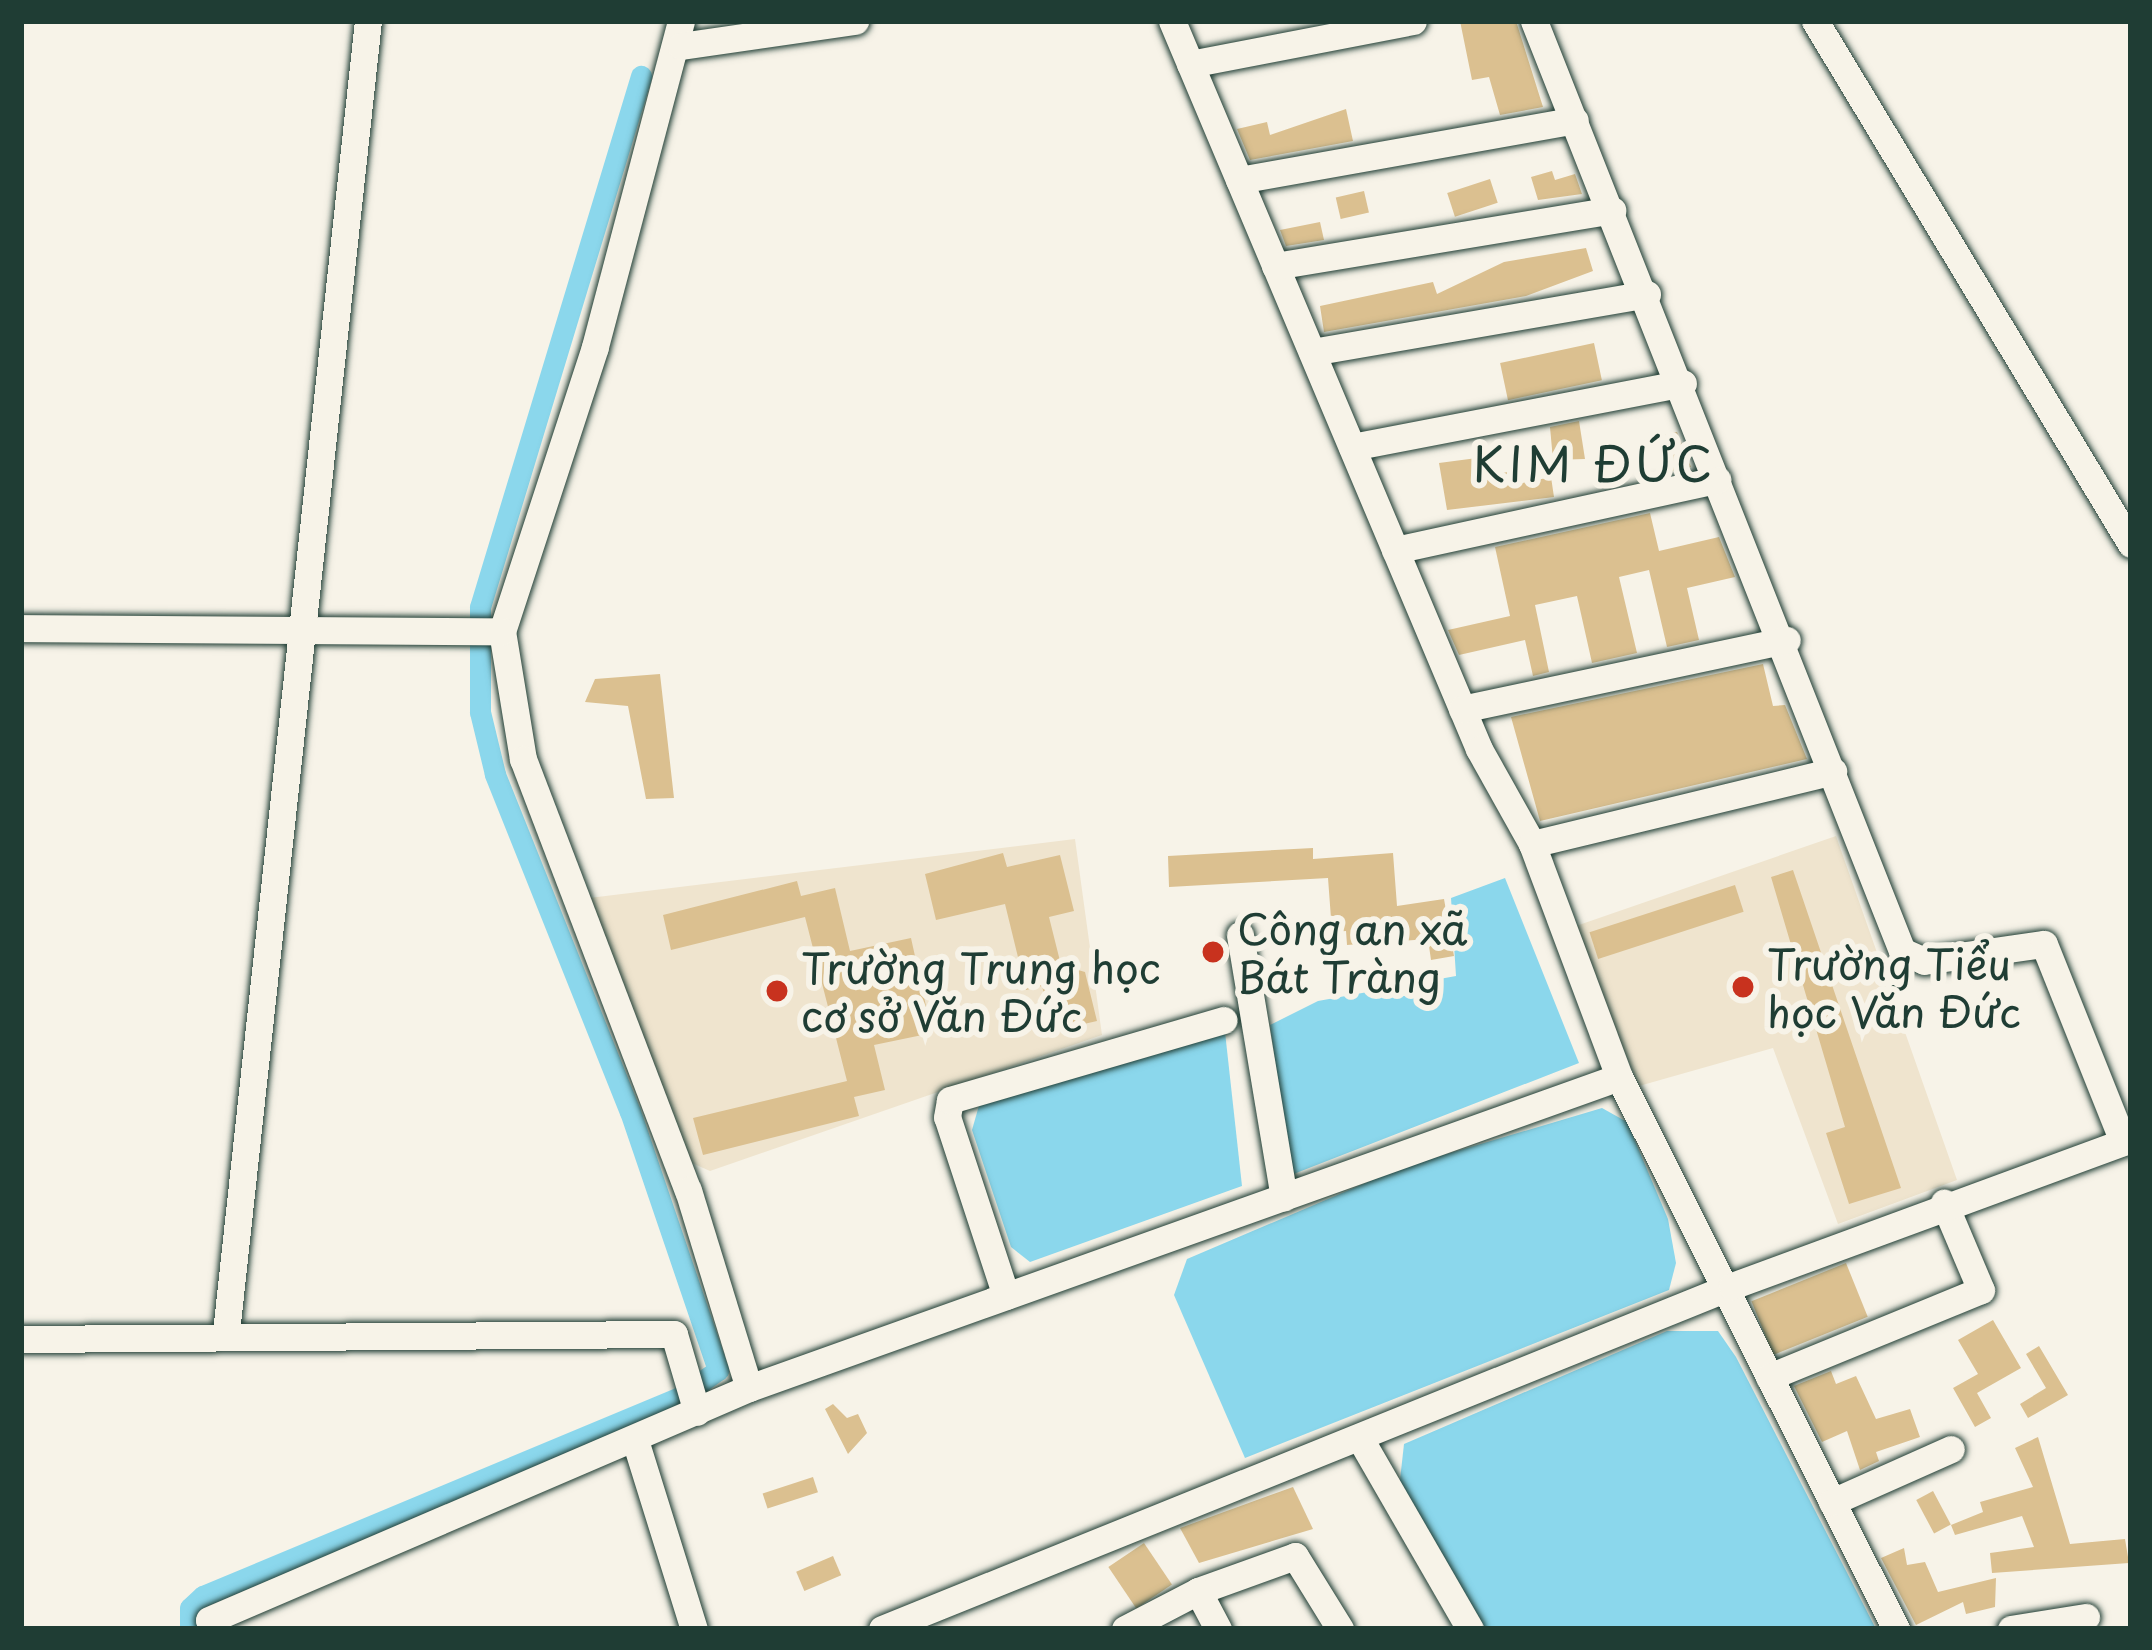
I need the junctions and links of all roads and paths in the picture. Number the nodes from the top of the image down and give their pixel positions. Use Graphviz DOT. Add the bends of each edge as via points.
graph roads {
  1 [pos="368,21"];
  2 [pos="855,21"];
  3 [pos="1172,21"];
  4 [pos="1413,21"];
  5 [pos="1534,21"];
  6 [pos="1815,21"];
  7 [pos="681,33"];
  8 [pos="1190,64"];
  9 [pos="1575,120"];
  10 [pos="1239,180"];
  11 [pos="1612,210"];
  12 [pos="1276,266"];
  13 [pos="1647,294"];
  14 [pos="1312,352"];
  15 [pos="1683,383"];
  16 [pos="1352,447"];
  17 [pos="1717,481"];
  18 [pos="2131,544"];
  19 [pos="1395,550"];
  20 [pos="21,628"];
  21 [pos="485,631"];
  22 [pos="294,632"];
  23 [pos="1787,640"];
  24 [pos="1462,709"];
  25 [pos="1833,771"];
  26 [pos="1532,844"];
  27 [pos="1240,934"];
  28 [pos="1224,1020"];
  29 [pos="1619,1077"];
  30 [pos="2127,1141"];
  31 [pos="1284,1197"];
  32 [pos="1944,1203"];
  33 [pos="1732,1286"];
  34 [pos="1006,1296"];
  35 [pos="226,1332"];
  36 [pos="21,1339"];
  37 [pos="1769,1377"];
  38 [pos="749,1388"];
  39 [pos="694,1398"];
  40 [pos="635,1440"];
  41 [pos="1362,1442"];
  42 [pos="1951,1449"];
  43 [pos="1832,1502"];
  44 [pos="1198,1591"];
  45 [pos="2086,1617"];
  46 [pos="212,1629"];
  47 [pos="694,1629"];
  48 [pos="882,1629"];
  49 [pos="1125,1629"];
  50 [pos="1218,1629"];
  51 [pos="1340,1629"];
  52 [pos="1470,1629"];
  53 [pos="1896,1629"];
  54 [pos="2011,1629"];
  1 -- 22 [label="street"];
  2 -- 7 [label="street"];
  3 -- 8 [label="street"];
  4 -- 8 [label="street"];
  5 -- 9 [label="street"];
  6 -- 18 [label="street"];
  7 -- 21 [label="street"];
  8 -- 10 [label="street"];
  9 -- 10 [label="street"];
  9 -- 11 [label="street"];
  10 -- 12 [label="street"];
  11 -- 12 [label="street"];
  11 -- 13 [label="street"];
  12 -- 14 [label="street"];
  13 -- 14 [label="street"];
  13 -- 15 [label="street"];
  14 -- 16 [label="street"];
  15 -- 16 [label="street"];
  15 -- 17 [label="street"];
  16 -- 19 [label="street"];
  17 -- 19 [label="street"];
  17 -- 23 [label="street"];
  19 -- 24 [label="street"];
  20 -- 22 [label="street"];
  21 -- 22 [label="street"];
  21 -- 38 [label="street" via="523,759 688,1190"];
  22 -- 35 [label="street"];
  23 -- 24 [label="street"];
  23 -- 25 [label="street"];
  24 -- 26 [label="street"];
  25 -- 26 [label="street"];
  25 -- 30 [label="street" via="1902,951 1947,960 2026,940 2057,959"];
  26 -- 29 [label="street"];
  27 -- 31 [label="street"];
  28 -- 34 [label="street" via="950,1100 946,1117"];
  29 -- 31 [label="street"];
  29 -- 33 [label="street"];
  30 -- 32 [label="street"];
  31 -- 34 [label="street"];
  32 -- 33 [label="street"];
  32 -- 37 [label="street" via="1981,1290"];
  33 -- 37 [label="street"];
  33 -- 41 [label="street"];
  34 -- 38 [label="street"];
  35 -- 36 [label="street"];
  35 -- 39 [label="street" via="674,1334"];
  37 -- 43 [label="street"];
  38 -- 39 [label="street"];
  39 -- 40 [label="street"];
  40 -- 46 [label="street" via="209,1620"];
  40 -- 47 [label="street"];
  41 -- 48 [label="street"];
  41 -- 52 [label="street"];
  42 -- 43 [label="street"];
  43 -- 53 [label="street"];
  44 -- 49 [label="street"];
  44 -- 50 [label="street"];
  44 -- 51 [label="street" via="1294,1556"];
  45 -- 54 [label="street"];
}
